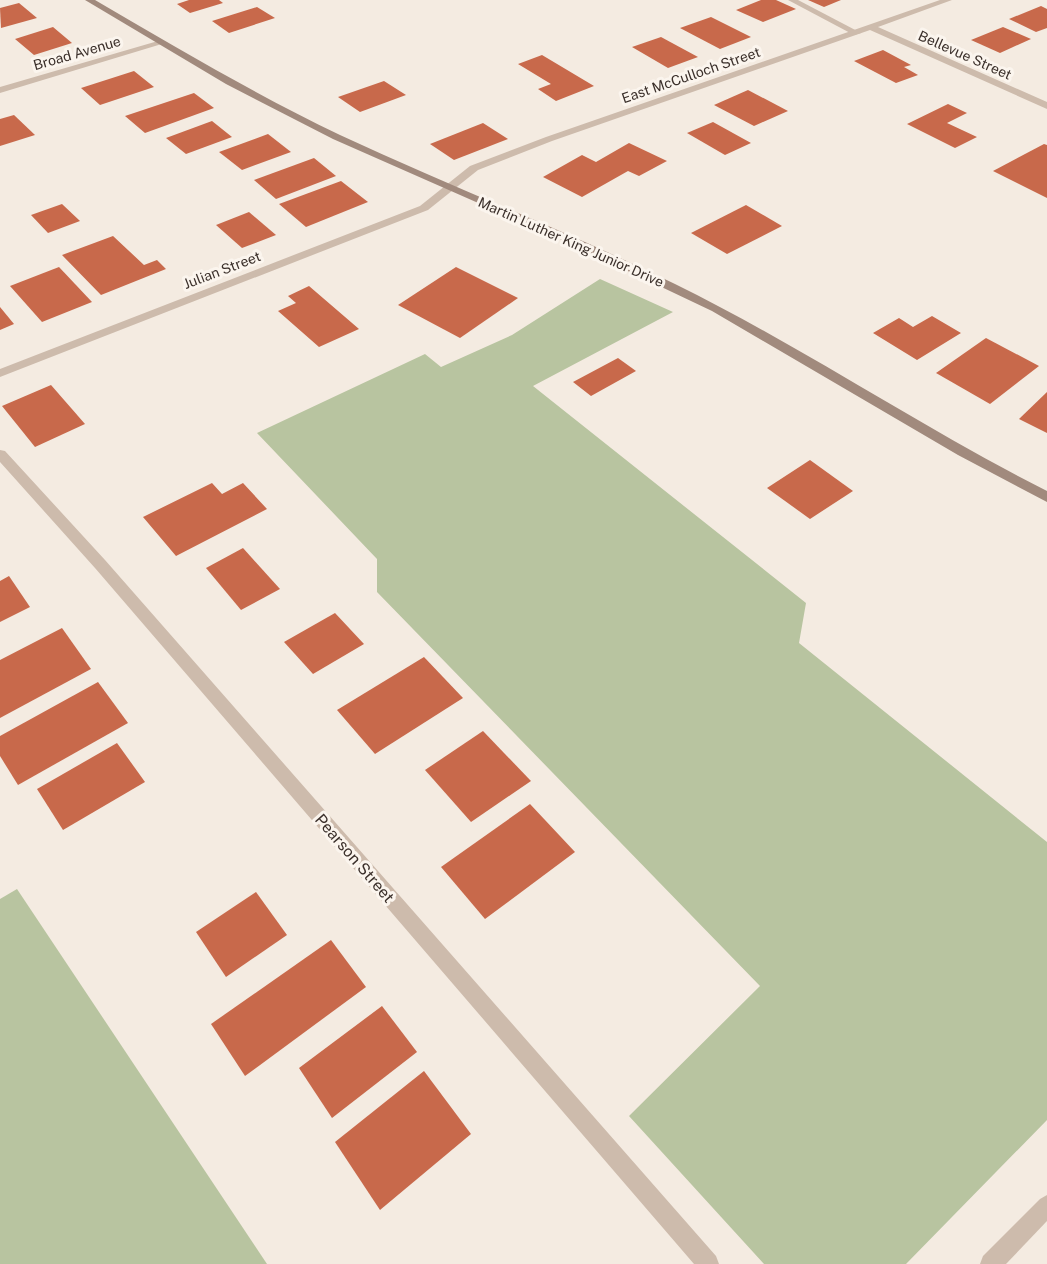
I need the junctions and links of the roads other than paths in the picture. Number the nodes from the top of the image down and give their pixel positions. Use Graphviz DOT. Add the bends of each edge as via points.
graph roads {
  1 [pos="89,0"];
  2 [pos="792,0"];
  3 [pos="948,0"];
  4 [pos="872,28"];
  5 [pos="857,33"];
  6 [pos="161,43"];
  7 [pos="0,90"];
  8 [pos="1047,106"];
  9 [pos="450,188"];
  10 [pos="0,373"];
  11 [pos="0,454"];
  12 [pos="1047,497"];
  13 [pos="1047,1206"];
  14 [pos="708,1264"];
  15 [pos="991,1264"];
  1 -- 6 [label="main road, Martin Luther King Junior Drive"];
  2 -- 5 [label="street"];
  3 -- 4 [label="street, East McCulloch Street"];
  4 -- 5 [label="street, East McCulloch Street"];
  4 -- 8 [label="street, Bellevue Street"];
  5 -- 9 [label="street, East McCulloch Street" via="549,139 474,168"];
  6 -- 7 [label="street, Broad Avenue"];
  6 -- 9 [label="main road, Martin Luther King Junior Drive" via="283,111"];
  9 -- 10 [label="street, Julian Street" via="424,208"];
  9 -- 12 [label="main road, Martin Luther King Junior Drive" via="718,310"];
  11 -- 14 [label="street, Pearson Street" via="108,573"];
  13 -- 15 [label="street"];
}
